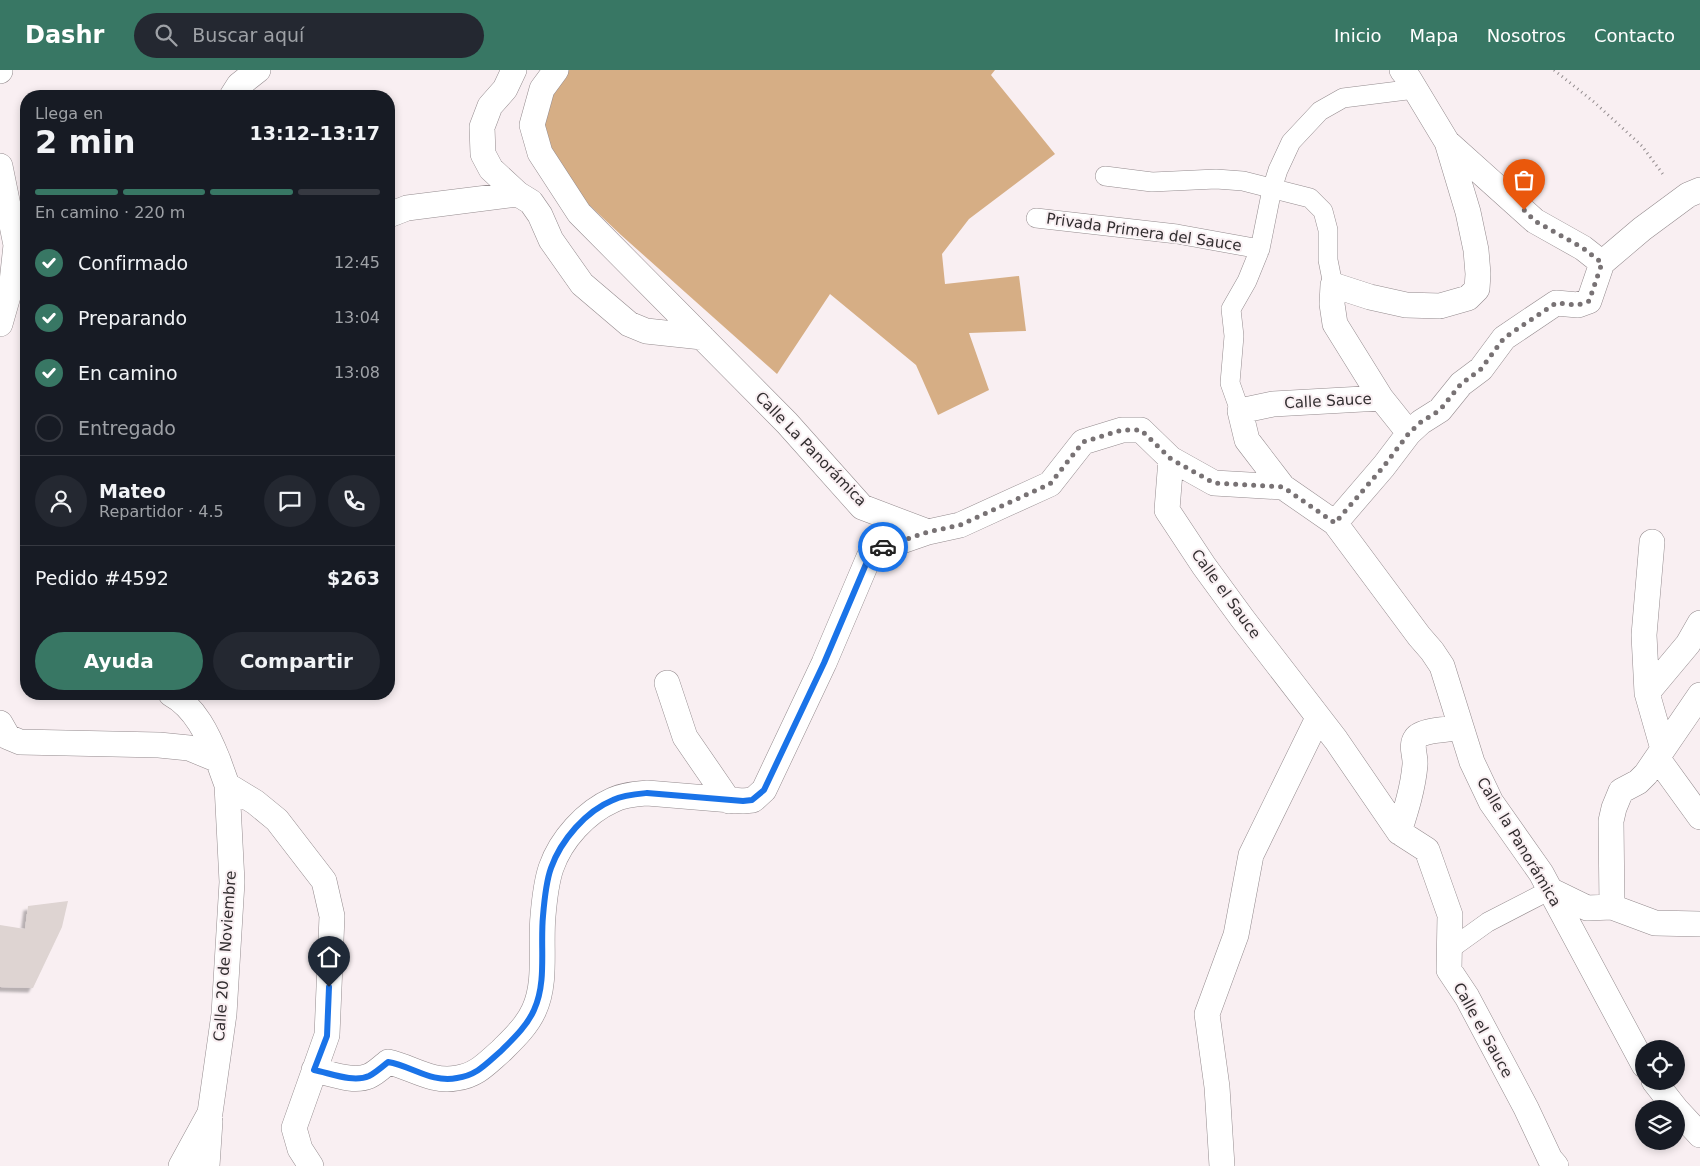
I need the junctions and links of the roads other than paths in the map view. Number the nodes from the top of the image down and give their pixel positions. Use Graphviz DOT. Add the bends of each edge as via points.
graph roads {
  1 [pos="258,70"];
  2 [pos="514,70"];
  3 [pos="556,70"];
  4 [pos="1409,80"];
  5 [pos="236,90"];
  6 [pos="1448,142"];
  7 [pos="0,166"];
  8 [pos="1105,176"];
  9 [pos="1272,188"];
  10 [pos="1694,193"];
  11 [pos="518,194"];
  12 [pos="395,213"];
  13 [pos="1036,218"];
  14 [pos="14,240"];
  15 [pos="1260,249"];
  16 [pos="1602,263"];
  17 [pos="1333,285"];
  18 [pos="0,324"];
  19 [pos="702,337"];
  20 [pos="1381,398"];
  21 [pos="1240,411"];
  22 [pos="1409,433"];
  23 [pos="1171,459"];
  24 [pos="1283,487"];
  25 [pos="1335,523"];
  26 [pos="928,532"];
  27 [pos="1652,542"];
  28 [pos="1700,623"];
  29 [pos="667,683"];
  30 [pos="1647,693"];
  31 [pos="1700,695"];
  32 [pos="182,700"];
  33 [pos="1318,718"];
  34 [pos="0,723"];
  35 [pos="1460,728"];
  36 [pos="1660,754"];
  37 [pos="218,760"];
  38 [pos="227,785"];
  39 [pos="729,801"];
  40 [pos="1700,817"];
  41 [pos="1399,832"];
  42 [pos="1550,890"];
  43 [pos="1612,907"];
  44 [pos="1700,924"];
  45 [pos="1449,950"];
  46 [pos="1635,1048"];
  47 [pos="314,1070"];
  48 [pos="1661,1090"];
  49 [pos="1669,1100"];
  50 [pos="210,1113"];
  51 [pos="1685,1119"];
  52 [pos="1700,1135"];
  53 [pos="181,1166"];
  54 [pos="207,1166"];
  55 [pos="310,1166"];
  56 [pos="1222,1166"];
  57 [pos="1556,1166"];
  1 -- 5 [label="street"];
  2 -- 11 [label="street" via="490,106 482,127 483,154 491,169"];
  3 -- 19 [label="street, Calle La Panorámica" via="542,89 532,125 540,153 579,213"];
  4 -- 6 [label="street"];
  4 -- 9 [label="street" via="1343,98 1320,111 1291,142"];
  6 -- 16 [label="street" via="1535,221 1583,248"];
  6 -- 17 [label="street" via="1476,250 1477,289 1468,298 1440,306 1406,305"];
  7 -- 14 [label="street"];
  8 -- 9 [label="street" via="1152,182 1243,181"];
  9 -- 15 [label="street"];
  9 -- 17 [label="street" via="1310,198 1324,211"];
  10 -- 16 [label="street" via="1642,229"];
  11 -- 12 [label="street" via="407,208"];
  11 -- 19 [label="street" via="536,209 551,240 582,284 628,324 646,331"];
  13 -- 15 [label="street, Privada Primera del Sauce" via="1177,234"];
  14 -- 18 [label="street" via="12,282"];
  15 -- 21 [label="street, Privada Primera del Sauce" via="1231,309 1234,336 1230,383"];
  16 -- 22 [label="street" via="1589,301 1578,305 1556,303 1504,338 1481,369 1461,384 1440,410"];
  17 -- 20 [label="street, Calle Sauce" via="1335,324"];
  19 -- 26 [label="street, Calle La Panorámica" via="787,422 862,506"];
  20 -- 21 [label="street, Calle Sauce" via="1273,404"];
  20 -- 22 [label="street"];
  21 -- 24 [label="street" via="1246,440"];
  22 -- 25 [label="street"];
  23 -- 24 [label="street" via="1214,483"];
  23 -- 26 [label="street" via="1141,430 1122,430 1083,442 1050,484 960,525"];
  23 -- 33 [label="street, Calle el Sauce" via="1167,510 1215,581"];
  24 -- 25 [label="street, Calle la Panorámica"];
  25 -- 35 [label="street, Calle la Panorámica" via="1442,666"];
  26 -- 39 [label="street" via="879,549 869,557 824,663 764,790 752,800"];
  27 -- 30 [label="street" via="1644,635"];
  28 -- 30 [label="street" via="1688,644"];
  29 -- 39 [label="street" via="684,737"];
  30 -- 36 [label="street"];
  31 -- 36 [label="street"];
  32 -- 37 [label="street, Calle 20 de Noviembre" via="210,740"];
  33 -- 41 [label="street, Calle el Sauce"];
  33 -- 56 [label="street" via="1251,856 1236,936 1207,1014 1217,1086"];
  34 -- 37 [label="street" via="8,737 20,742 159,745 189,748"];
  35 -- 41 [label="street" via="1422,733 1415,738 1413,783"];
  35 -- 42 [label="street, Calle la Panorámica" via="1491,802"];
  36 -- 40 [label="street"];
  36 -- 43 [label="street" via="1638,782 1621,791 1614,808 1611,820"];
  37 -- 38 [label="street, Calle 20 de Noviembre"];
  38 -- 47 [label="street" via="277,820 324,881 332,916 327,1036"];
  38 -- 50 [label="street, Calle 20 de Noviembre" via="232,882 229,944 224,1014"];
  39 -- 47 [label="street" via="647,793 633,795 614,799 593,811 572,832 551,868 543,915 541,988 534,1010 524,1027 476,1073 456,1079 429,1077 388,1062 370,1076 354,1079"];
  41 -- 45 [label="street, Calle el Sauce" via="1427,850 1450,915"];
  42 -- 43 [label="street" via="1587,908"];
  42 -- 45 [label="street" via="1488,922"];
  42 -- 46 [label="street, Calle la Panorámica"];
  43 -- 44 [label="street" via="1655,923"];
  45 -- 57 [label="street, Calle el Sauce" via="1449,970"];
  47 -- 55 [label="street" via="294,1128 300,1149"];
  48 -- 49 [label="street"];
  50 -- 53 [label="street, Calle 20 de Noviembre"];
  50 -- 54 [label="street"];
  51 -- 52 [label="street"];
}
